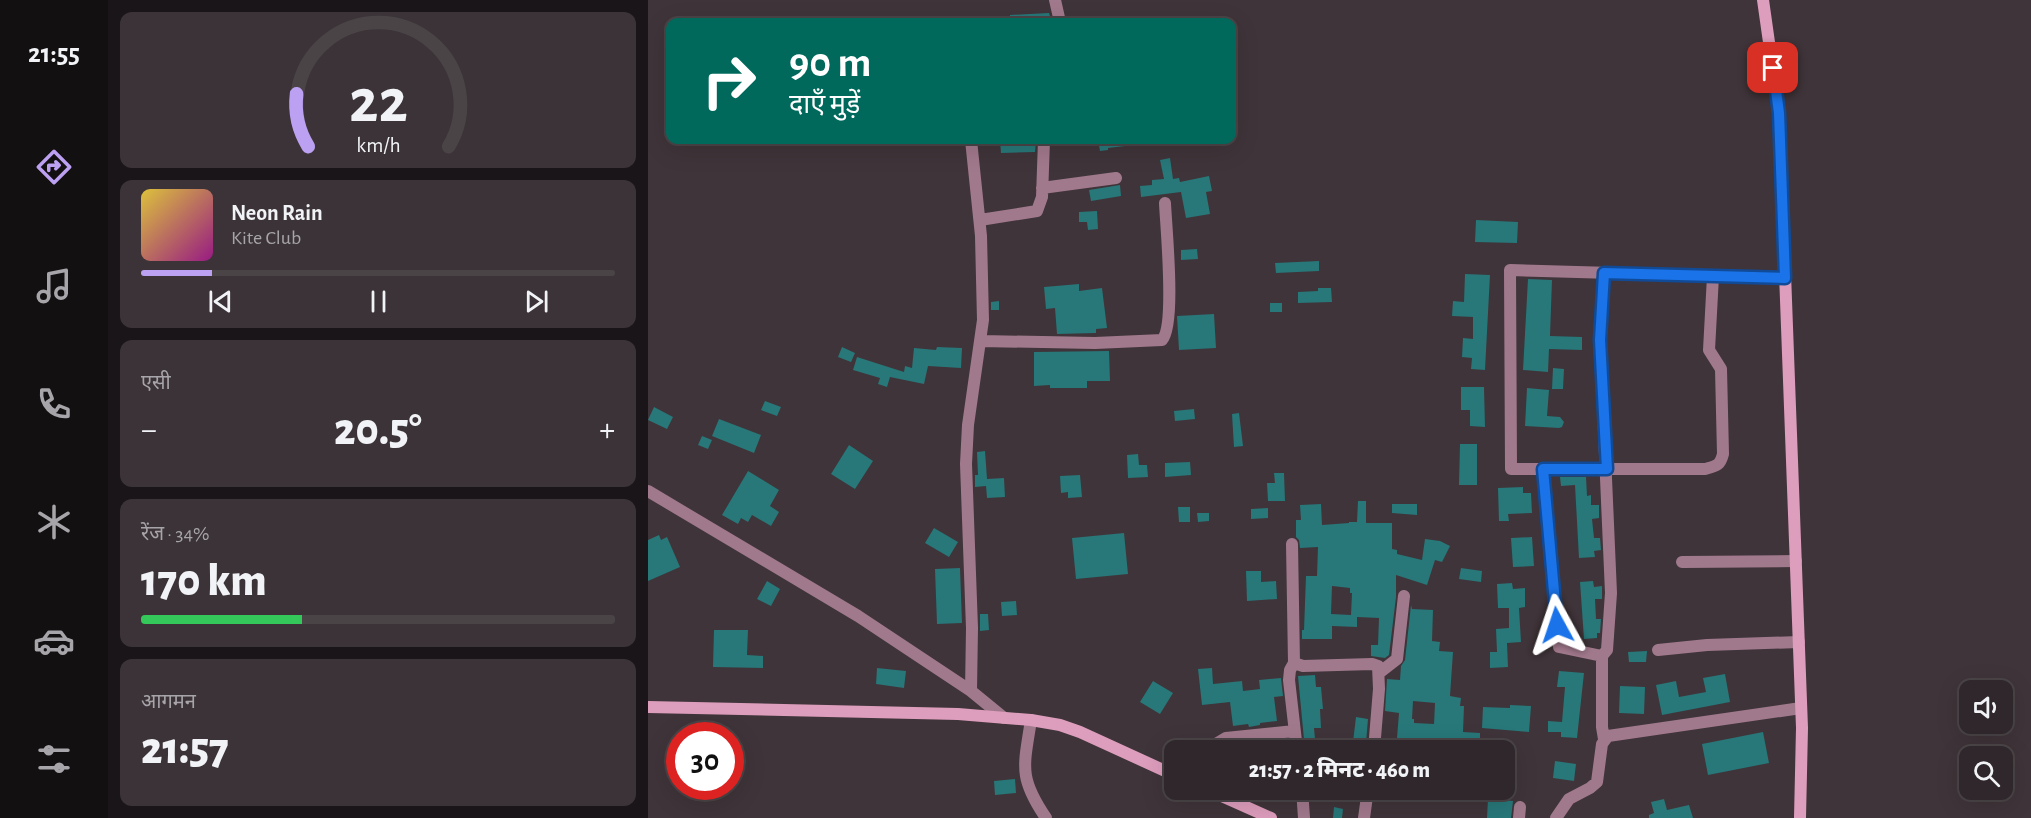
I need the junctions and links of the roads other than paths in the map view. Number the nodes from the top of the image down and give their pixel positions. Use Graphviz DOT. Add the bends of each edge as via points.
graph roads {
  1 [pos="1055,0"];
  2 [pos="1763,0"];
  3 [pos="1059,18"];
  4 [pos="971,144"];
  5 [pos="1044,144"];
  6 [pos="1116,178"];
  7 [pos="1042,188"];
  8 [pos="1165,203"];
  9 [pos="980,220"];
  10 [pos="1604,273"];
  11 [pos="1713,276"];
  12 [pos="1785,278"];
  13 [pos="981,341"];
  14 [pos="1543,469"];
  15 [pos="1607,469"];
  16 [pos="648,491"];
  17 [pos="1292,544"];
  18 [pos="1796,561"];
  19 [pos="1682,562"];
  20 [pos="1404,597"];
  21 [pos="1799,642"];
  22 [pos="1658,650"];
  23 [pos="1602,656"];
  24 [pos="1294,663"];
  25 [pos="1379,674"];
  26 [pos="971,691"];
  27 [pos="648,707"];
  28 [pos="1801,708"];
  29 [pos="1004,718"];
  30 [pos="1031,720"];
  31 [pos="1294,731"];
  32 [pos="1604,739"];
  33 [pos="1223,740"];
  34 [pos="1295,740"];
  35 [pos="1375,740"];
  36 [pos="1164,770"];
  37 [pos="1231,800"];
  38 [pos="1303,800"];
  39 [pos="1366,800"];
  40 [pos="1046,818"];
  41 [pos="1271,818"];
  42 [pos="1304,818"];
  43 [pos="1364,818"];
  44 [pos="1556,818"];
  45 [pos="1800,818"];
  1 -- 3 [label="street"];
  2 -- 12 [label="street" via="1779,113"];
  4 -- 9 [label="street"];
  5 -- 7 [label="street"];
  6 -- 7 [label="street"];
  7 -- 9 [label="street" via="1039,208 1034,212"];
  8 -- 13 [label="street" via="1169,292 1168,330 1162,340"];
  9 -- 13 [label="street"];
  10 -- 11 [label="street"];
  10 -- 14 [label="street" via="1510,270 1511,469"];
  10 -- 15 [label="street" via="1600,340"];
  11 -- 12 [label="street"];
  11 -- 15 [label="street" via="1709,350 1721,369 1721,463 1705,469"];
  12 -- 18 [label="street"];
  13 -- 26 [label="street" via="966,464"];
  14 -- 15 [label="street"];
  14 -- 23 [label="street" via="1558,647"];
  15 -- 23 [label="street" via="1611,593 1607,650"];
  16 -- 26 [label="street" via="858,616"];
  17 -- 24 [label="street"];
  18 -- 19 [label="street"];
  18 -- 21 [label="street"];
  20 -- 25 [label="street" via="1397,659"];
  21 -- 22 [label="street"];
  21 -- 28 [label="street"];
  23 -- 32 [label="street"];
  24 -- 25 [label="street" via="1372,664 1378,666"];
  24 -- 31 [label="street" via="1289,680"];
  25 -- 35 [label="street"];
  26 -- 29 [label="street"];
  27 -- 29 [label="street"];
  28 -- 32 [label="street" via="1613,734"];
  28 -- 45 [label="street"];
  29 -- 30 [label="street"];
  30 -- 36 [label="street" via="1080,732"];
  30 -- 40 [label="street" via="1024,771 1035,802"];
  31 -- 33 [label="street"];
  31 -- 34 [label="street"];
  32 -- 44 [label="street" via="1597,782 1569,799"];
  37 -- 41 [label="street"];
  38 -- 42 [label="street"];
  39 -- 43 [label="street"];
}
